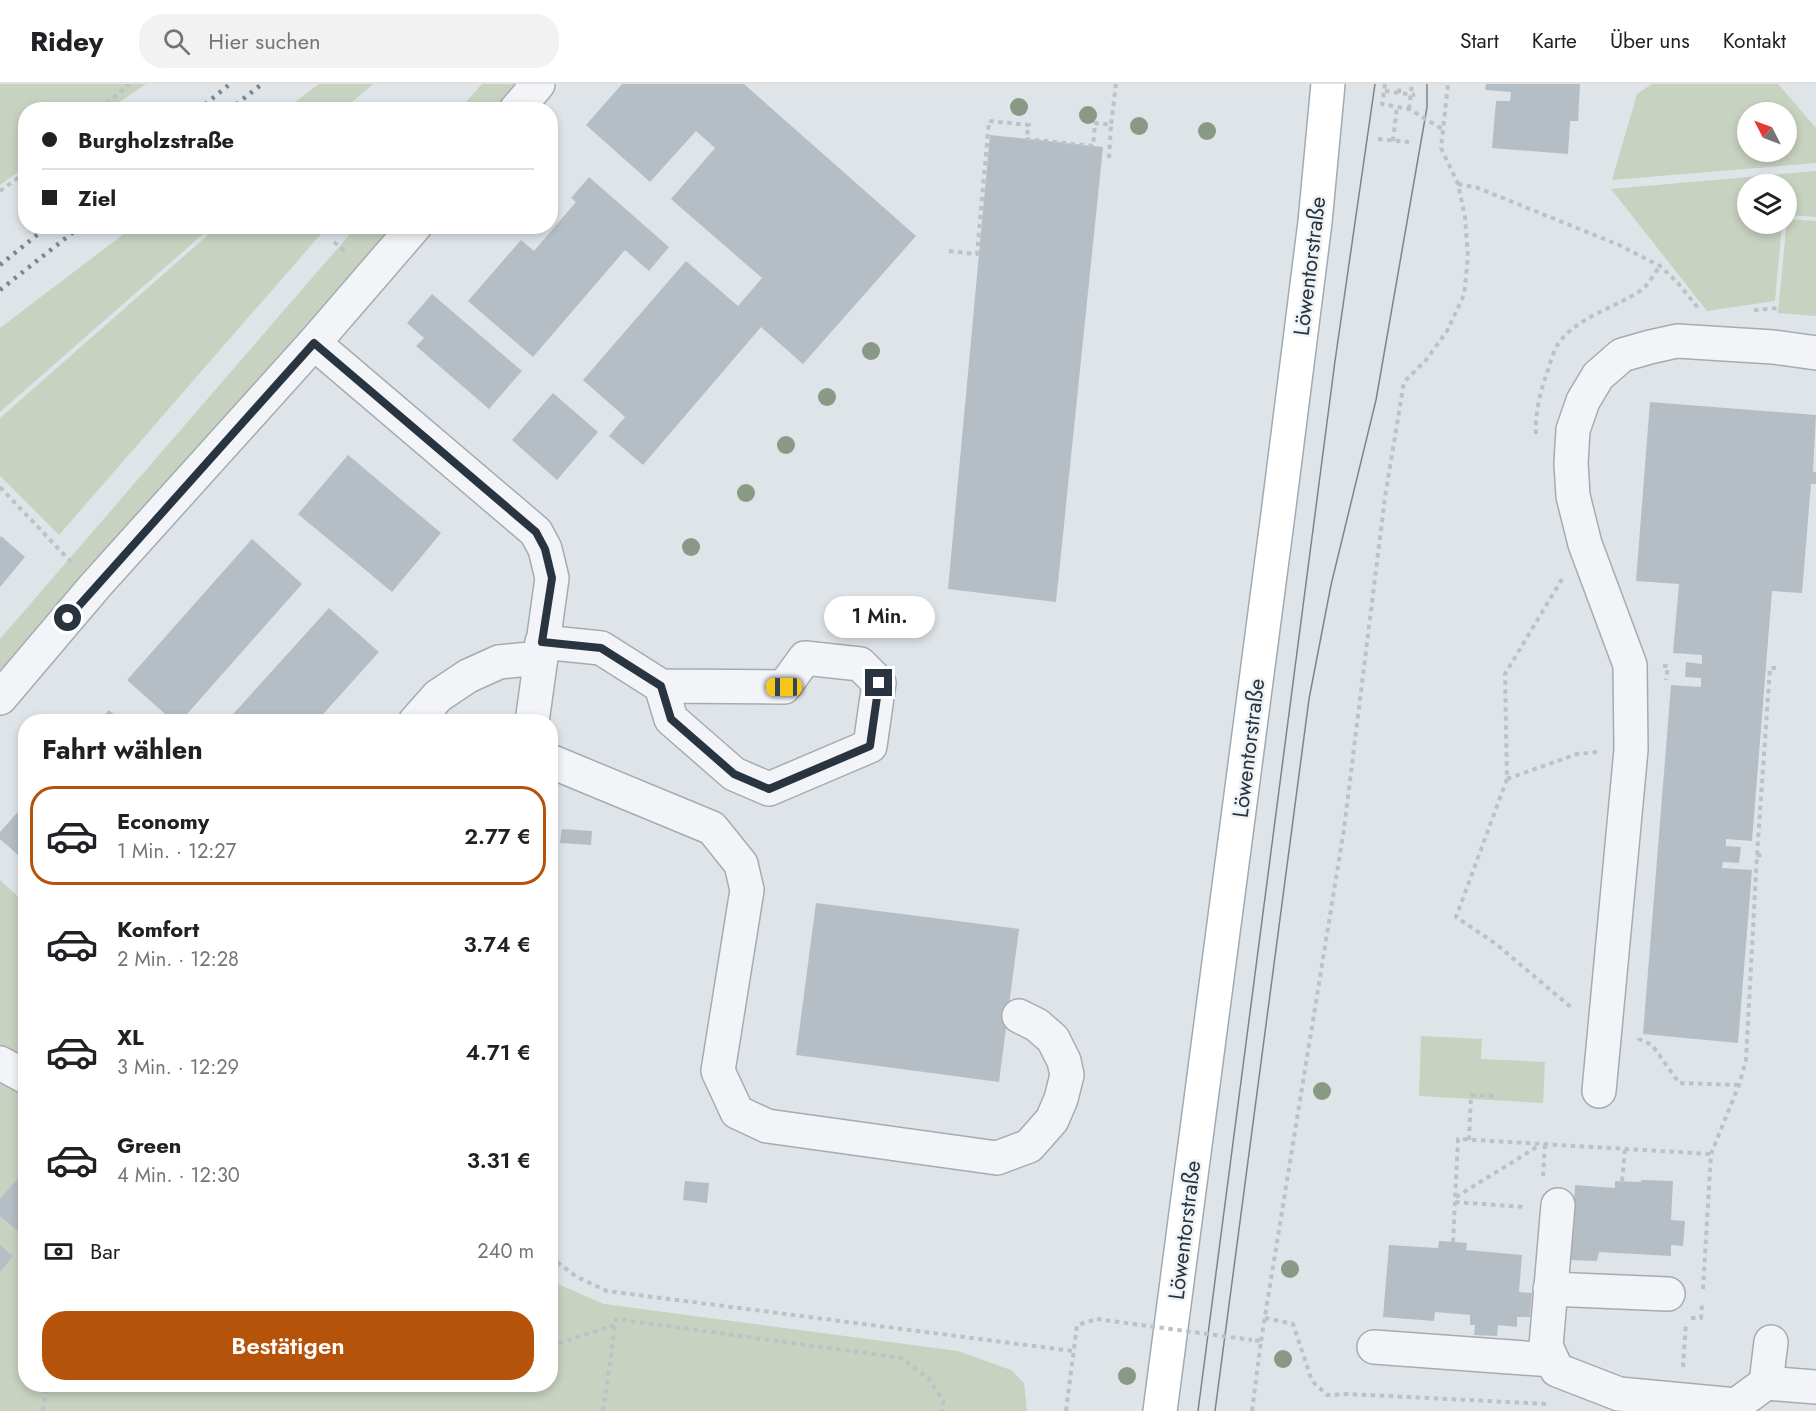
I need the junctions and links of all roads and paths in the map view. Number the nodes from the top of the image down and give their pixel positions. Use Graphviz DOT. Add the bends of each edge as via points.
graph roads {
  1 [pos="129,84"];
  2 [pos="538,84"];
  3 [pos="1116,84"];
  4 [pos="1328,84"];
  5 [pos="1385,84"];
  6 [pos="1400,84"];
  7 [pos="1412,84"];
  8 [pos="1448,84"];
  9 [pos="1385,92"];
  10 [pos="1399,93"];
  11 [pos="1415,95"];
  12 [pos="109,102"];
  13 [pos="523,102"];
  14 [pos="1397,106"];
  15 [pos="1409,110"];
  16 [pos="1111,125"];
  17 [pos="1443,130"];
  18 [pos="1378,139"];
  19 [pos="1393,141"];
  20 [pos="1409,142"];
  21 [pos="1109,158"];
  22 [pos="18,177"];
  23 [pos="1458,184"];
  24 [pos="0,191"];
  25 [pos="408,234"];
  26 [pos="949,251"];
  27 [pos="1779,308"];
  28 [pos="1746,310"];
  29 [pos="1703,313"];
  30 [pos="314,343"];
  31 [pos="1816,353"];
  32 [pos="0,487"];
  33 [pos="1564,575"];
  34 [pos="95,586"];
  35 [pos="541,650"];
  36 [pos="1668,666"];
  37 [pos="1776,668"];
  38 [pos="661,686"];
  39 [pos="1666,689"];
  40 [pos="0,698"];
  41 [pos="422,714"];
  42 [pos="533,714"];
  43 [pos="1577,754"];
  44 [pos="558,764"];
  45 [pos="1507,779"];
  46 [pos="1756,855"];
  47 [pos="1764,856"];
  48 [pos="1019,1016"];
  49 [pos="1640,1028"];
  50 [pos="1605,1029"];
  51 [pos="1639,1040"];
  52 [pos="0,1063"];
  53 [pos="18,1073"];
  54 [pos="1739,1085"];
  55 [pos="1599,1091"];
  56 [pos="1496,1096"];
  57 [pos="1469,1140"];
  58 [pos="1543,1144"];
  59 [pos="1625,1149"];
  60 [pos="1711,1154"];
  61 [pos="1622,1181"];
  62 [pos="1455,1197"];
  63 [pos="1544,1200"];
  64 [pos="1455,1202"];
  65 [pos="1453,1242"];
  66 [pos="558,1263"];
  67 [pos="1550,1289"];
  68 [pos="1668,1294"];
  69 [pos="1265,1318"];
  70 [pos="615,1325"];
  71 [pos="1261,1341"];
  72 [pos="1771,1342"];
  73 [pos="558,1343"];
  74 [pos="1374,1347"];
  75 [pos="1072,1351"];
  76 [pos="1552,1360"];
  77 [pos="1766,1383"];
  78 [pos="1816,1387"];
  79 [pos="46,1392"];
  80 [pos="1682,1399"];
  81 [pos="1558,1405"];
  82 [pos="43,1411"];
  83 [pos="603,1411"];
  84 [pos="943,1411"];
  85 [pos="1066,1411"];
  86 [pos="1160,1411"];
  87 [pos="1252,1411"];
  1 -- 12 [label="path"];
  2 -- 13 [label="street"];
  3 -- 16 [label="path"];
  4 -- 86 [label="main road, Löwentorstraße" via="1315,222"];
  5 -- 14 [label="path, bridge" via="1382,104"];
  6 -- 10 [label="path"];
  7 -- 15 [label="path, bridge"];
  8 -- 17 [label="path"];
  9 -- 10 [label="path"];
  10 -- 11 [label="path"];
  14 -- 15 [label="path, bridge"];
  14 -- 19 [label="path"];
  15 -- 17 [label="path, bridge"];
  16 -- 21 [label="path"];
  16 -- 26 [label="path" via="1095,123 1093,146 1026,139 1029,124 989,121 977,254"];
  17 -- 23 [label="path" via="1441,148"];
  18 -- 19 [label="path"];
  19 -- 20 [label="path"];
  22 -- 24 [label="path"];
  23 -- 29 [label="path" via="1478,188 1650,260 1678,283"];
  23 -- 69 [label="path" via="1466,217 1468,257 1464,295 1447,331 1404,382 1385,497 1344,829"];
  25 -- 30 [label="street"];
  27 -- 28 [label="path"];
  30 -- 34 [label="street"];
  30 -- 35 [label="street" via="536,532 552,578"];
  31 -- 50 [label="street" via="1677,341 1622,355 1599,376 1583,401 1573,430 1573,496 1585,543 1630,664 1631,750"];
  32 -- 34 [label="path"];
  33 -- 45 [label="path" via="1505,674"];
  34 -- 40 [label="street"];
  35 -- 38 [label="street" via="601,648"];
  35 -- 41 [label="street" via="468,676 438,696"];
  35 -- 42 [label="street"];
  36 -- 39 [label="path"];
  37 -- 46 [label="path" via="1770,668"];
  38 -- 38 [label="street" via="671,719 734,774 769,789 870,746 879,683 860,664 805,658 784,687"];
  43 -- 45 [label="path"];
  44 -- 48 [label="street" via="712,828 741,864 747,890 718,1071 736,1112 767,1126 997,1158 1029,1146 1052,1120 1067,1075 1053,1039"];
  45 -- 50 [label="path" via="1456,917 1496,944 1589,1023"];
  46 -- 47 [label="path"];
  46 -- 54 [label="path" via="1746,1060"];
  49 -- 51 [label="path"];
  50 -- 51 [label="path"];
  50 -- 55 [label="street"];
  51 -- 54 [label="path" via="1652,1045 1679,1083"];
  52 -- 53 [label="street"];
  54 -- 60 [label="path"];
  56 -- 57 [label="path" via="1471,1095"];
  57 -- 58 [label="path"];
  57 -- 62 [label="path" via="1458,1139"];
  58 -- 59 [label="path"];
  58 -- 62 [label="path"];
  58 -- 63 [label="path"];
  59 -- 60 [label="path"];
  59 -- 61 [label="path"];
  60 -- 80 [label="path" via="1701,1318 1686,1318"];
  62 -- 64 [label="path"];
  63 -- 64 [label="path"];
  63 -- 67 [label="street"];
  64 -- 65 [label="path"];
  66 -- 75 [label="path" via="607,1291"];
  67 -- 68 [label="street"];
  67 -- 76 [label="street" via="1546,1346"];
  69 -- 71 [label="path"];
  69 -- 81 [label="path" via="1293,1323 1312,1381 1327,1395"];
  70 -- 73 [label="path"];
  70 -- 83 [label="path"];
  70 -- 84 [label="path" via="616,1319 902,1358 930,1380 943,1401"];
  71 -- 75 [label="path, bridge" via="1097,1319 1077,1324"];
  71 -- 87 [label="path"];
  72 -- 77 [label="street"];
  74 -- 76 [label="street"];
  75 -- 85 [label="path"];
  76 -- 80 [label="street" via="1557,1370 1619,1394"];
  77 -- 78 [label="street"];
  77 -- 80 [label="street" via="1736,1405"];
  79 -- 82 [label="path"];
}
